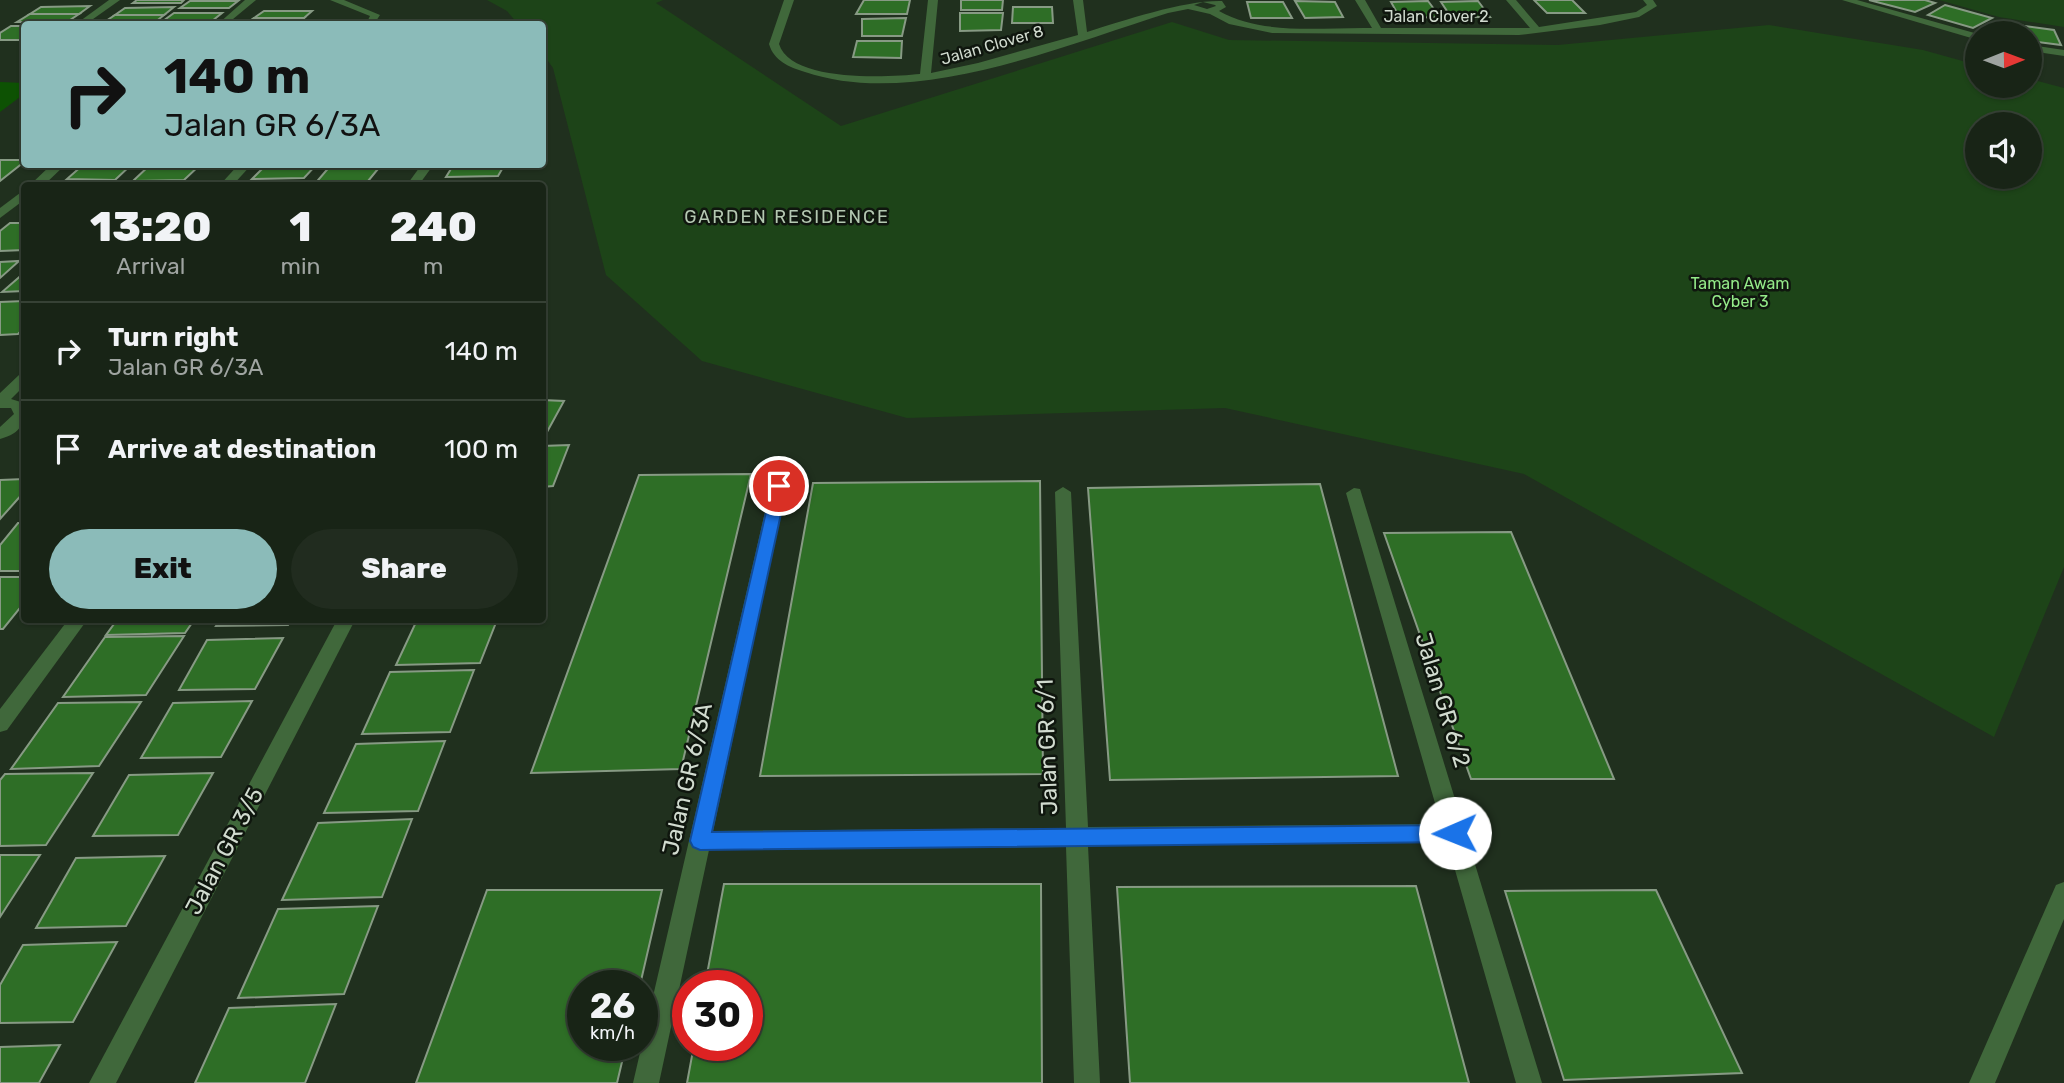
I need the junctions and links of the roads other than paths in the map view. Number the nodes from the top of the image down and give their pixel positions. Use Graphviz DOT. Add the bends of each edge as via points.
graph roads {
  1 [pos="115,0"];
  2 [pos="251,0"];
  3 [pos="335,0"];
  4 [pos="789,0"];
  5 [pos="933,0"];
  6 [pos="1078,0"];
  7 [pos="1200,0"];
  8 [pos="1360,0"];
  9 [pos="1511,0"];
  10 [pos="1648,0"];
  11 [pos="1847,0"];
  12 [pos="1210,3"];
  13 [pos="1189,6"];
  14 [pos="373,20"];
  15 [pos="84,21"];
  16 [pos="226,21"];
  17 [pos="1537,30"];
  18 [pos="1378,32"];
  19 [pos="1965,33"];
  20 [pos="1083,34"];
  21 [pos="2042,50"];
  22 [pos="2064,53"];
  23 [pos="925,78"];
  24 [pos="55,168"];
  25 [pos="242,168"];
  26 [pos="40,182"];
  27 [pos="229,182"];
  28 [pos="21,196"];
  29 [pos="0,214"];
  30 [pos="21,381"];
  31 [pos="0,402"];
  32 [pos="21,408"];
  33 [pos="21,416"];
  34 [pos="21,433"];
  35 [pos="1,434"];
  36 [pos="779,486"];
  37 [pos="1063,492"];
  38 [pos="1354,493"];
  39 [pos="76,623"];
  40 [pos="344,623"];
  41 [pos="0,724"];
  42 [pos="1455,833"];
  43 [pos="1077,838"];
  44 [pos="700,841"];
  45 [pos="2064,892"];
  46 [pos="102,1083"];
  47 [pos="646,1083"];
  48 [pos="1087,1083"];
  49 [pos="1529,1083"];
  50 [pos="1982,1083"];
  1 -- 15 [label="street"];
  2 -- 16 [label="street"];
  3 -- 14 [label="street"];
  4 -- 23 [label="street, Jalan Clover 8" via="774,44 779,57 827,78"];
  5 -- 23 [label="street"];
  6 -- 20 [label="street"];
  7 -- 13 [label="street"];
  8 -- 18 [label="street"];
  9 -- 17 [label="street"];
  10 -- 17 [label="street, Jalan Clover 2" via="1652,6 1639,13"];
  11 -- 19 [label="street"];
  12 -- 13 [label="street, Jalan Clover 2" via="1198,11"];
  12 -- 18 [label="street, Jalan Clover 2" via="1232,22 1254,28"];
  13 -- 20 [label="street, Jalan Clover 8"];
  17 -- 18 [label="street, Jalan Clover 2"];
  20 -- 23 [label="street, Jalan Clover 8" via="969,70"];
  21 -- 22 [label="street"];
  24 -- 26 [label="street"];
  25 -- 27 [label="street"];
  28 -- 29 [label="street"];
  30 -- 31 [label="street"];
  31 -- 32 [label="street"];
  33 -- 35 [label="street"];
  34 -- 35 [label="street"];
  36 -- 44 [label="street, Jalan GR 6/3A"];
  37 -- 43 [label="street, Jalan GR 6/1"];
  38 -- 42 [label="street, Jalan GR 6/2"];
  39 -- 41 [label="street"];
  40 -- 46 [label="street, Jalan GR 3/5"];
  42 -- 43 [label="street"];
  42 -- 49 [label="street, Jalan GR 6/2"];
  43 -- 44 [label="street"];
  43 -- 48 [label="street, Jalan GR 6/1"];
  44 -- 47 [label="street, Jalan GR 6/3A"];
  45 -- 50 [label="street"];
}
